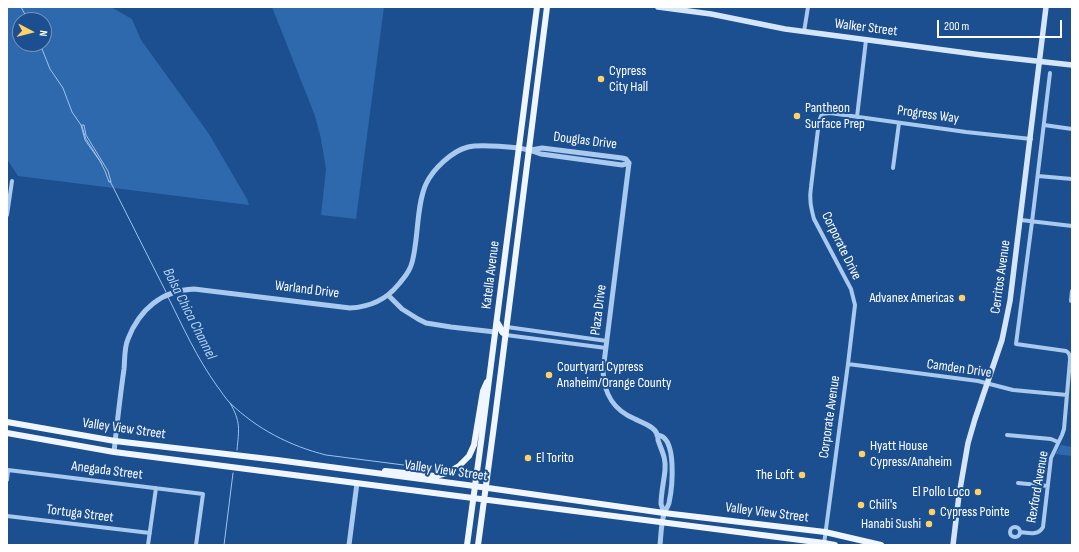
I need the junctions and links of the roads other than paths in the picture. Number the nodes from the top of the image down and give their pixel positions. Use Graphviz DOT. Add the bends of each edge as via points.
graph roads {
  1 [pos="537,7"];
  2 [pos="547,7"];
  3 [pos="658,7"];
  4 [pos="808,7"];
  5 [pos="1046,7"];
  6 [pos="804,32"];
  7 [pos="866,40"];
  8 [pos="1040,62"];
  9 [pos="1072,65"];
  10 [pos="1050,73"];
  11 [pos="857,117"];
  12 [pos="899,123"];
  13 [pos="1044,125"];
  14 [pos="1072,129"];
  15 [pos="1031,139"];
  16 [pos="519,148"];
  17 [pos="529,150"];
  18 [pos="630,163"];
  19 [pos="893,168"];
  20 [pos="1038,176"];
  21 [pos="1072,179"];
  22 [pos="12,181"];
  23 [pos="810,197"];
  24 [pos="7,213"];
  25 [pos="1021,220"];
  26 [pos="1032,222"];
  27 [pos="1072,226"];
  28 [pos="1072,291"];
  29 [pos="388,295"];
  30 [pos="1071,301"];
  31 [pos="855,305"];
  32 [pos="497,322"];
  33 [pos="507,327"];
  34 [pos="495,332"];
  35 [pos="506,335"];
  36 [pos="607,341"];
  37 [pos="606,348"];
  38 [pos="504,349"];
  39 [pos="848,364"];
  40 [pos="490,375"];
  41 [pos="988,383"];
  42 [pos="1067,395"];
  43 [pos="7,422"];
  44 [pos="7,433"];
  45 [pos="1007,435"];
  46 [pos="115,441"];
  47 [pos="1058,442"];
  48 [pos="114,452"];
  49 [pos="363,472"];
  50 [pos="7,480"];
  51 [pos="1018,482"];
  52 [pos="357,483"];
  53 [pos="475,486"];
  54 [pos="1048,486"];
  55 [pos="156,488"];
  56 [pos="485,488"];
  57 [pos="474,498"];
  58 [pos="484,499"];
  59 [pos="664,513"];
  60 [pos="7,516"];
  61 [pos="662,522"];
  62 [pos="825,532"];
  63 [pos="1020,532"];
  64 [pos="150,533"];
  65 [pos="824,544"];
  66 [pos="148,545"];
  67 [pos="196,545"];
  68 [pos="349,545"];
  69 [pos="467,545"];
  70 [pos="478,545"];
  71 [pos="660,545"];
  72 [pos="836,545"];
  73 [pos="881,545"];
  74 [pos="953,545"];
  1 -- 16 [label="main road, Katella Avenue"];
  2 -- 17 [label="main road, Katella Avenue"];
  3 -- 6 [label="main road, Walker Street" via="711,14"];
  4 -- 6 [label="street"];
  5 -- 8 [label="main road, Cerritos Avenue"];
  6 -- 7 [label="main road, Walker Street"];
  7 -- 8 [label="main road, Walker Street"];
  7 -- 11 [label="street"];
  8 -- 9 [label="main road, Walker Street"];
  8 -- 15 [label="main road, Cerritos Avenue"];
  10 -- 13 [label="street"];
  11 -- 12 [label="street, Progress Way"];
  11 -- 23 [label="street, Progress Way" via="822,114 819,120"];
  12 -- 15 [label="street, Progress Way"];
  12 -- 19 [label="street"];
  13 -- 14 [label="street"];
  13 -- 20 [label="street"];
  15 -- 25 [label="main road, Cerritos Avenue"];
  16 -- 17 [label="street, Douglas Drive"];
  16 -- 29 [label="street, Warland Drive" via="468,147 445,160 435,170 425,185 422,197 411,268"];
  16 -- 32 [label="main road, Katella Avenue"];
  17 -- 18 [label="street, Douglas Drive" via="541,154 622,165"];
  17 -- 33 [label="main road, Katella Avenue"];
  18 -- 36 [label="street, Plaza Drive"];
  20 -- 21 [label="street"];
  20 -- 26 [label="street"];
  22 -- 24 [label="street"];
  23 -- 31 [label="street, Corporate Drive" via="814,219 851,289"];
  25 -- 26 [label="street"];
  25 -- 41 [label="main road, Cerritos Avenue" via="1006,323"];
  26 -- 27 [label="street"];
  26 -- 42 [label="street, Rexford Avenue" via="1016,344 1068,352 1070,360"];
  28 -- 30 [label="street"];
  29 -- 34 [label="street" via="402,309 426,323"];
  29 -- 46 [label="street, Warland Drive" via="367,306 350,308 194,288 163,296 138,319 127,340"];
  31 -- 39 [label="street, Corporate Avenue"];
  32 -- 34 [label="main road, Katella Avenue"];
  32 -- 35 [label="main road"];
  33 -- 35 [label="main road, Katella Avenue"];
  33 -- 36 [label="street"];
  34 -- 38 [label="main road"];
  34 -- 40 [label="main road, Katella Avenue"];
  35 -- 37 [label="street"];
  35 -- 38 [label="main road, Katella Avenue"];
  36 -- 37 [label="street, Plaza Drive"];
  37 -- 59 [label="street, Plaza Drive" via="603,380 614,405 634,419 647,424 666,439 672,458 672,469 668,504"];
  38 -- 56 [label="main road, Katella Avenue"];
  39 -- 41 [label="street, Camden Drive"];
  39 -- 62 [label="street, Corporate Avenue"];
  40 -- 49 [label="main road" via="483,391 474,445 469,456 459,466 448,473 436,476 372,470"];
  40 -- 53 [label="main road, Katella Avenue"];
  41 -- 42 [label="street, Camden Drive" via="1013,390"];
  41 -- 74 [label="main road, Cerritos Avenue" via="968,443"];
  42 -- 47 [label="street, Rexford Avenue" via="1064,429"];
  43 -- 46 [label="main road, Valley View Street"];
  44 -- 48 [label="main road, Valley View Street"];
  45 -- 47 [label="street" via="1051,439"];
  46 -- 48 [label="street, Warland Drive"];
  46 -- 49 [label="main road, Valley View Street"];
  47 -- 54 [label="street, Rexford Avenue" via="1051,458"];
  48 -- 52 [label="main road, Valley View Street"];
  49 -- 53 [label="main road, Valley View Street"];
  50 -- 55 [label="street, Anegada Street" via="8,470"];
  51 -- 54 [label="street"];
  52 -- 57 [label="main road, Valley View Street"];
  52 -- 68 [label="street"];
  53 -- 56 [label="main road, Valley View Street"];
  53 -- 57 [label="main road, Katella Avenue"];
  54 -- 63 [label="street, Rexford Avenue" via="1043,527 1040,532"];
  55 -- 64 [label="street"];
  55 -- 67 [label="street, Anegada Street" via="203,494"];
  56 -- 58 [label="main road, Katella Avenue"];
  56 -- 59 [label="main road, Valley View Street"];
  57 -- 58 [label="main road, Valley View Street"];
  57 -- 69 [label="main road, Katella Avenue"];
  58 -- 61 [label="main road, Valley View Street"];
  58 -- 70 [label="main road, Katella Avenue"];
  59 -- 61 [label="street, Plaza Drive"];
  59 -- 62 [label="main road, Valley View Street"];
  60 -- 64 [label="street, Tortuga Street"];
  61 -- 65 [label="main road, Valley View Street"];
  61 -- 71 [label="street, Plaza Drive"];
  62 -- 65 [label="street, Corporate Avenue"];
  62 -- 73 [label="main road, Valley View Street"];
  64 -- 66 [label="street"];
  65 -- 72 [label="main road, Valley View Street"];
}
